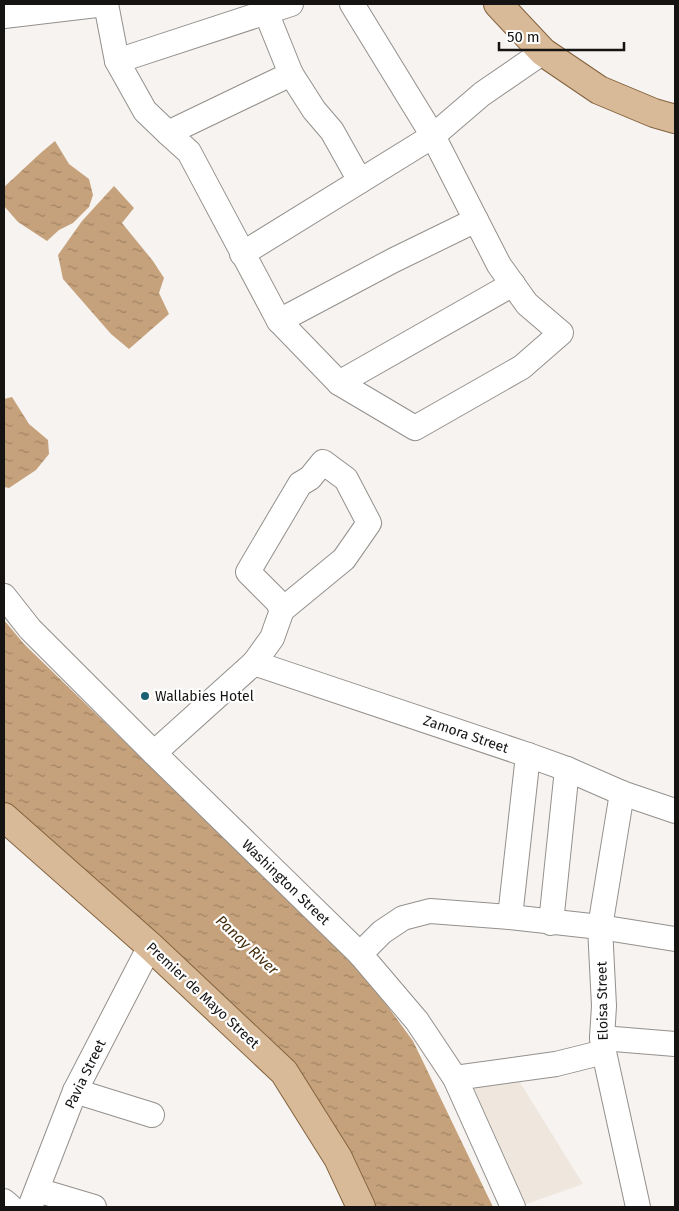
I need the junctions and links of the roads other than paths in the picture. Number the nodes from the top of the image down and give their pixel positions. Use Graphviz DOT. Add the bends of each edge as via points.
graph roads {
  1 [pos="105,4"];
  2 [pos="291,4"];
  3 [pos="352,4"];
  4 [pos="498,4"];
  5 [pos="266,12"];
  6 [pos="4,16"];
  7 [pos="543,52"];
  8 [pos="118,61"];
  9 [pos="291,74"];
  10 [pos="675,120"];
  11 [pos="168,133"];
  12 [pos="433,136"];
  13 [pos="360,182"];
  14 [pos="476,220"];
  15 [pos="242,254"];
  16 [pos="513,284"];
  17 [pos="279,321"];
  18 [pos="339,383"];
  19 [pos="4,596"];
  20 [pos="282,610"];
  21 [pos="254,663"];
  22 [pos="154,753"];
  23 [pos="528,755"];
  24 [pos="567,768"];
  25 [pos="622,793"];
  26 [pos="675,811"];
  27 [pos="4,817"];
  28 [pos="510,917"];
  29 [pos="551,923"];
  30 [pos="600,927"];
  31 [pos="675,939"];
  32 [pos="150,946"];
  33 [pos="360,954"];
  34 [pos="675,1044"];
  35 [pos="603,1045"];
  36 [pos="455,1078"];
  37 [pos="74,1091"];
  38 [pos="152,1115"];
  39 [pos="34,1199"];
  40 [pos="4,1200"];
  41 [pos="11,1207"];
  42 [pos="94,1207"];
  43 [pos="361,1207"];
  44 [pos="513,1207"];
  45 [pos="638,1207"];
  1 -- 6 [label="street"];
  1 -- 8 [label="street"];
  2 -- 5 [label="street"];
  3 -- 12 [label="street"];
  4 -- 7 [label="main road"];
  5 -- 8 [label="street"];
  5 -- 9 [label="street"];
  7 -- 10 [label="main road" via="599,90"];
  7 -- 12 [label="street" via="482,94"];
  8 -- 11 [label="street" via="145,111"];
  9 -- 11 [label="street"];
  9 -- 13 [label="street" via="332,131"];
  11 -- 15 [label="street" via="189,152"];
  12 -- 13 [label="street"];
  12 -- 14 [label="street"];
  13 -- 15 [label="street"];
  14 -- 16 [label="street" via="499,265"];
  14 -- 17 [label="street"];
  15 -- 17 [label="street"];
  16 -- 18 [label="street"];
  16 -- 18 [label="street" via="527,304 561,333 522,367 415,428"];
  17 -- 18 [label="street"];
  19 -- 22 [label="street, Washington Street" via="30,629"];
  20 -- 20 [label="street" via="248,572 300,484 310,478 323,462 346,479 368,523 344,559"];
  20 -- 21 [label="street" via="272,638"];
  21 -- 22 [label="street"];
  21 -- 23 [label="street, Zamora Street"];
  22 -- 33 [label="street, Washington Street"];
  23 -- 24 [label="street, Zamora Street"];
  23 -- 28 [label="street"];
  24 -- 25 [label="street, Zamora Street"];
  24 -- 29 [label="street"];
  25 -- 26 [label="street, Zamora Street"];
  25 -- 30 [label="street, Eloisa Street"];
  27 -- 32 [label="main road, Premier de Mayo Street"];
  28 -- 29 [label="street"];
  28 -- 33 [label="street" via="430,911 403,918 382,932"];
  29 -- 30 [label="street"];
  30 -- 31 [label="street"];
  30 -- 35 [label="street, Eloisa Street"];
  32 -- 37 [label="street, Pavia Street"];
  32 -- 43 [label="main road, Premier de Mayo Street" via="284,1072 338,1158"];
  33 -- 36 [label="street, Washington Street" via="417,1021"];
  34 -- 35 [label="street"];
  35 -- 36 [label="street" via="556,1064"];
  35 -- 45 [label="street, Eloisa Street"];
  36 -- 44 [label="street, Washington Street"];
  37 -- 38 [label="street"];
  37 -- 39 [label="street, Pavia Street"];
  39 -- 42 [label="street"];
  40 -- 41 [label="street"];
}
